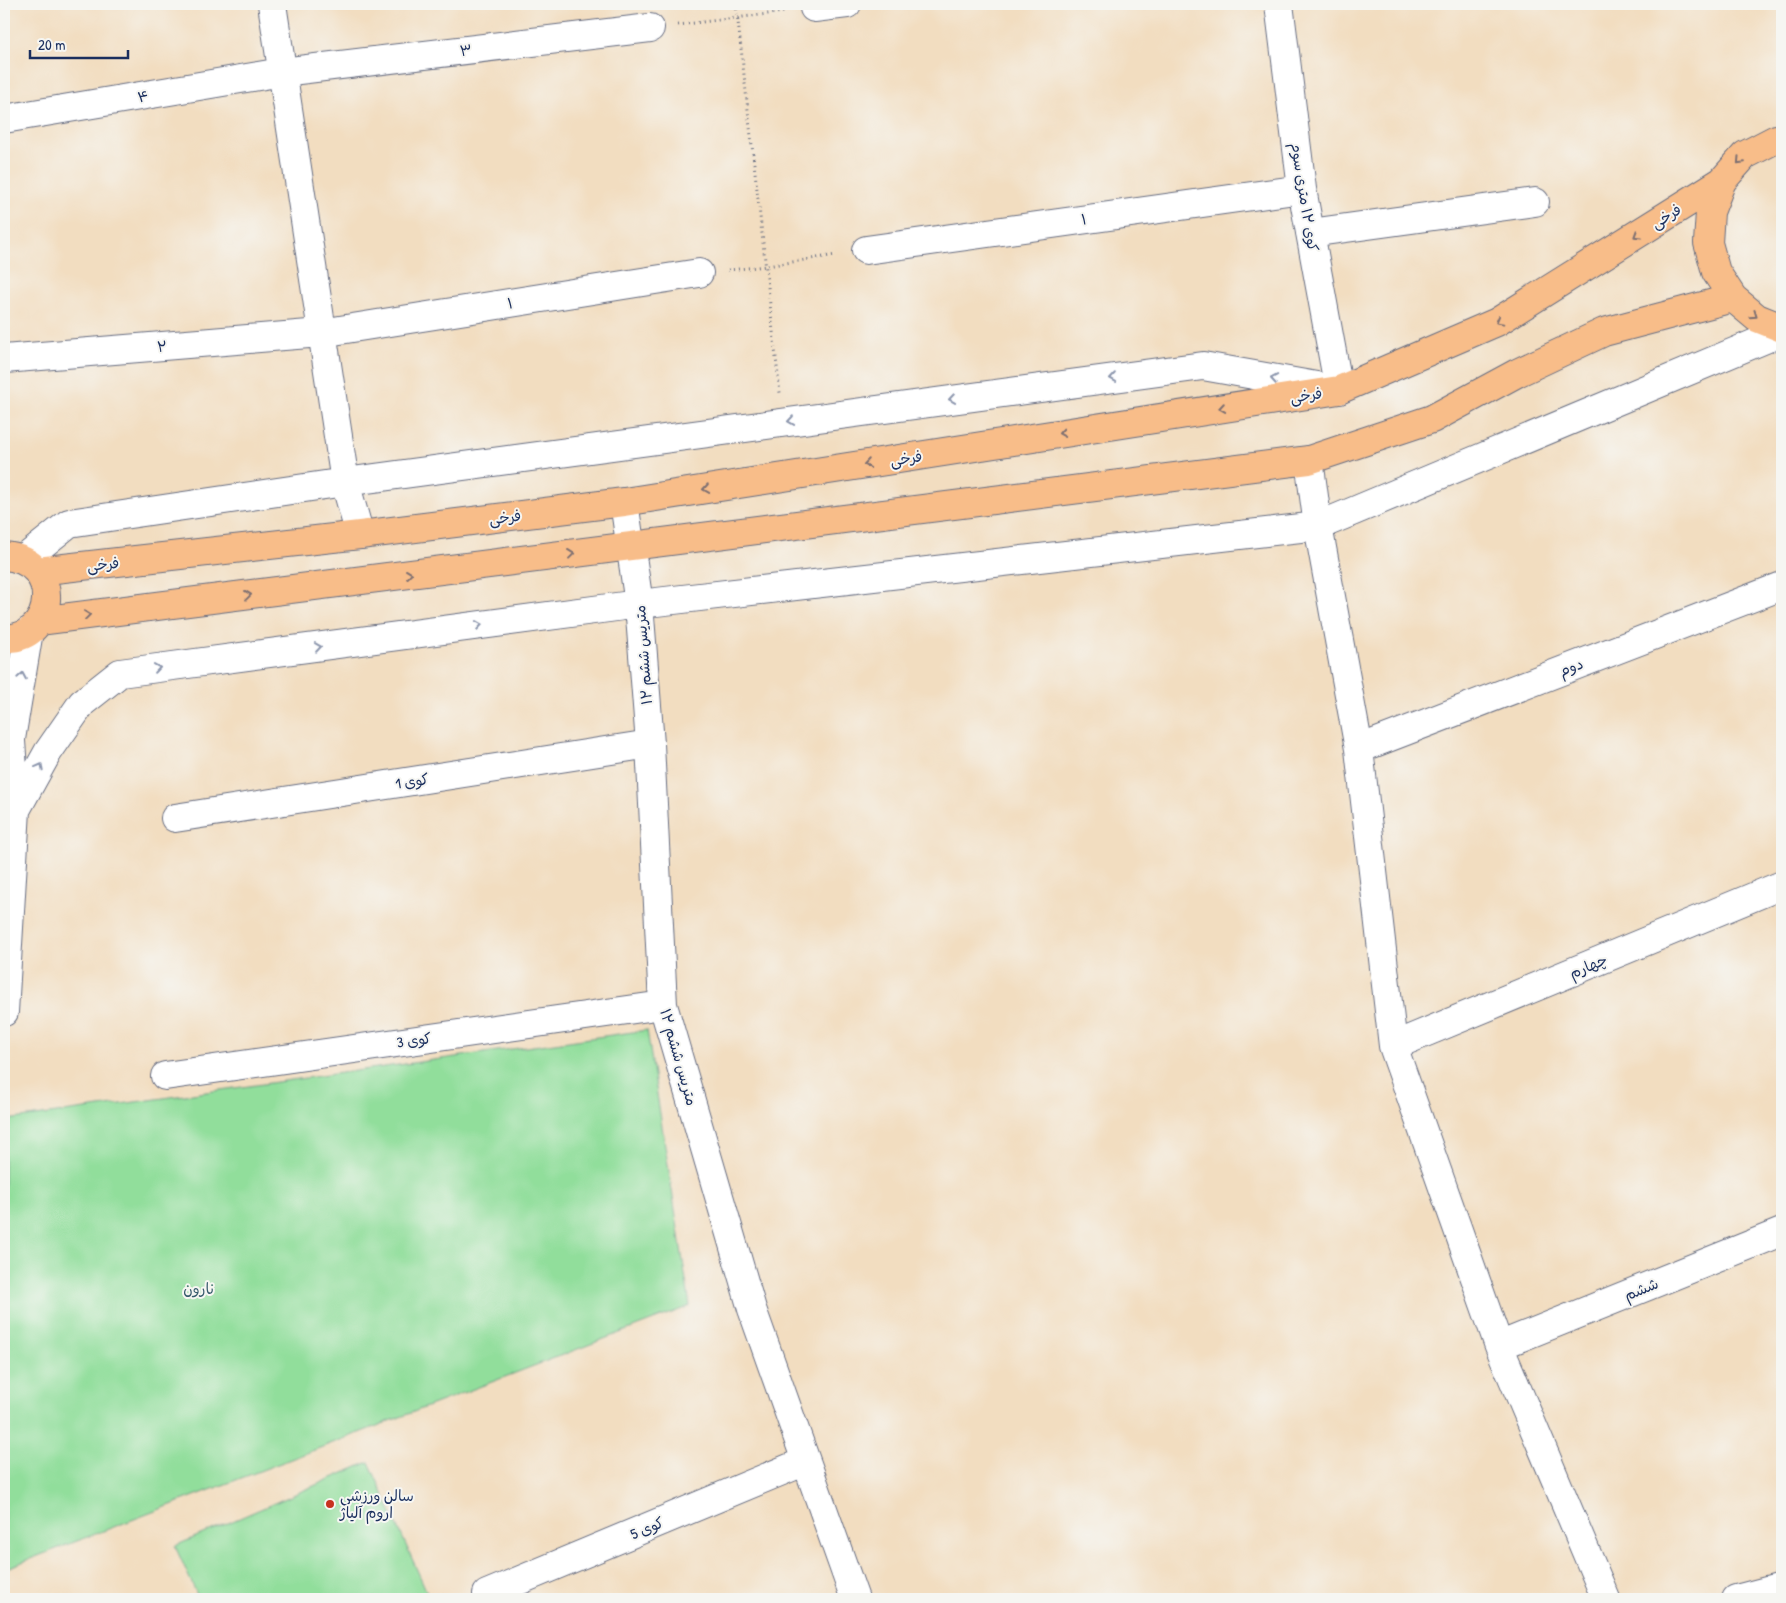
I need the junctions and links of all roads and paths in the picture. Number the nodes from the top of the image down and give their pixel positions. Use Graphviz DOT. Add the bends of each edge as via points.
graph roads {
  1 [pos="272,4"];
  2 [pos="736,4"];
  3 [pos="847,4"];
  4 [pos="1279,4"];
  5 [pos="814,8"];
  6 [pos="738,18"];
  7 [pos="650,28"];
  8 [pos="282,72"];
  9 [pos="4,119"];
  10 [pos="1782,138"];
  11 [pos="1722,181"];
  12 [pos="1302,189"];
  13 [pos="1535,202"];
  14 [pos="1310,233"];
  15 [pos="866,250"];
  16 [pos="767,266"];
  17 [pos="698,273"];
  18 [pos="1733,298"];
  19 [pos="1782,330"];
  20 [pos="321,333"];
  21 [pos="4,359"];
  22 [pos="1340,390"];
  23 [pos="783,422"];
  24 [pos="1309,460"];
  25 [pos="345,482"];
  26 [pos="624,502"];
  27 [pos="1318,526"];
  28 [pos="360,535"];
  29 [pos="631,546"];
  30 [pos="14,560"];
  31 [pos="1782,586"];
  32 [pos="639,604"];
  33 [pos="34,626"];
  34 [pos="4,638"];
  35 [pos="7,729"];
  36 [pos="650,744"];
  37 [pos="1359,749"];
  38 [pos="10,810"];
  39 [pos="175,818"];
  40 [pos="1782,885"];
  41 [pos="664,1004"];
  42 [pos="4,1012"];
  43 [pos="1393,1046"];
  44 [pos="165,1076"];
  45 [pos="1782,1232"];
  46 [pos="1499,1346"];
  47 [pos="806,1461"];
  48 [pos="1782,1586"];
  49 [pos="487,1594"];
  50 [pos="855,1599"];
  51 [pos="1606,1599"];
  52 [pos="1736,1599"];
  1 -- 8 [label="street"];
  2 -- 6 [label="path"];
  3 -- 5 [label="street"];
  4 -- 12 [label="street, کوی ۱۲ متری سوم"];
  5 -- 6 [label="path"];
  6 -- 7 [label="path"];
  6 -- 16 [label="path"];
  7 -- 8 [label="street, ۳"];
  8 -- 9 [label="street, ۴"];
  8 -- 20 [label="street"];
  10 -- 11 [label="main road, one-way" via="1745,155"];
  11 -- 18 [label="main road" via="1710,212 1708,243 1716,272"];
  11 -- 22 [label="main road, فرخی, one-way" via="1497,322"];
  12 -- 14 [label="street, کوی ۱۲ متری سوم"];
  12 -- 15 [label="street, ۱"];
  13 -- 14 [label="street"];
  14 -- 22 [label="street, کوی ۱۲ متری سوم"];
  15 -- 16 [label="path"];
  16 -- 17 [label="path"];
  16 -- 23 [label="path"];
  17 -- 20 [label="street, ۱"];
  18 -- 19 [label="main road, one-way" via="1757,318"];
  18 -- 24 [label="main road" via="1604,332 1517,373 1432,419"];
  19 -- 27 [label="street"];
  20 -- 21 [label="street, ۲"];
  20 -- 25 [label="street"];
  22 -- 23 [label="street, one-way" via="1203,366"];
  22 -- 26 [label="main road, فرخی, one-way"];
  23 -- 25 [label="street"];
  24 -- 27 [label="street"];
  24 -- 29 [label="main road"];
  25 -- 28 [label="street"];
  25 -- 30 [label="street" via="69,523"];
  26 -- 28 [label="main road, فرخی"];
  26 -- 29 [label="street, ۱۲ متریس ششم"];
  27 -- 32 [label="street"];
  27 -- 37 [label="street"];
  28 -- 30 [label="main road, فرخی"];
  29 -- 32 [label="street, ۱۲ متریس ششم"];
  33 -- 29 [label="main road, one-way"];
  30 -- 33 [label="main road" via="44,583 45,609"];
  31 -- 37 [label="street, دوم"];
  32 -- 36 [label="street, ۱۲ متریس ششم"];
  38 -- 32 [label="street, one-way" via="82,703 120,673"];
  33 -- 34 [label="main road" via="19,636"];
  35 -- 33 [label="street, one-way"];
  35 -- 38 [label="street"];
  36 -- 39 [label="street, کوی 1"];
  36 -- 41 [label="street, ۱۲ متریس ششم"];
  37 -- 43 [label="street"];
  38 -- 42 [label="street"];
  40 -- 43 [label="street, چهارم"];
  41 -- 44 [label="street, کوی 3"];
  41 -- 47 [label="street, ۱۲ متریس ششم" via="752,1309"];
  43 -- 46 [label="street"];
  45 -- 46 [label="street, ششم"];
  46 -- 51 [label="street"];
  47 -- 49 [label="street, کوی 5"];
  47 -- 50 [label="street, ۱۲ متریس ششم"];
  48 -- 52 [label="street"];
}
